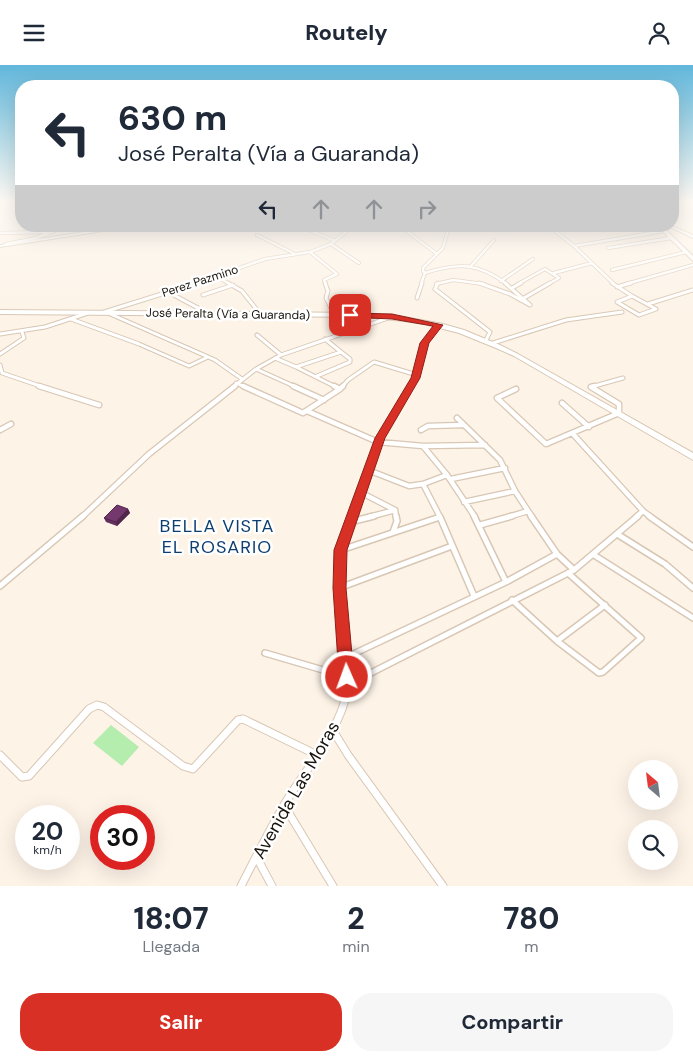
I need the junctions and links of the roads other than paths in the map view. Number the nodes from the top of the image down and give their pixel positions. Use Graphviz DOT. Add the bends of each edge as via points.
graph roads {
  1 [pos="21,240"];
  2 [pos="42,240"];
  3 [pos="267,240"];
  4 [pos="330,240"];
  5 [pos="419,240"];
  6 [pos="445,240"];
  7 [pos="494,240"];
  8 [pos="568,240"];
  9 [pos="604,240"];
  10 [pos="657,240"];
  11 [pos="674,240"];
  12 [pos="333,242"];
  13 [pos="3,245"];
  14 [pos="574,245"];
  15 [pos="608,248"];
  16 [pos="686,251"];
  17 [pos="310,252"];
  18 [pos="437,254"];
  19 [pos="296,255"];
  20 [pos="533,259"];
  21 [pos="693,259"];
  22 [pos="359,263"];
  23 [pos="592,263"];
  24 [pos="693,265"];
  25 [pos="472,266"];
  26 [pos="612,270"];
  27 [pos="425,273"];
  28 [pos="554,273"];
  29 [pos="217,277"];
  30 [pos="501,281"];
  31 [pos="233,285"];
  32 [pos="617,287"];
  33 [pos="512,288"];
  34 [pos="693,290"];
  35 [pos="168,292"];
  36 [pos="203,295"];
  37 [pos="632,296"];
  38 [pos="417,298"];
  39 [pos="524,299"];
  40 [pos="648,304"];
  41 [pos="198,309"];
  42 [pos="0,312"];
  43 [pos="622,312"];
  44 [pos="88,313"];
  45 [pos="104,313"];
  46 [pos="261,315"];
  47 [pos="335,315"];
  48 [pos="364,315"];
  49 [pos="392,317"];
  50 [pos="71,319"];
  51 [pos="438,325"];
  52 [pos="359,328"];
  53 [pos="22,332"];
  54 [pos="0,334"];
  55 [pos="257,335"];
  56 [pos="325,339"];
  57 [pos="490,342"];
  58 [pos="341,352"];
  59 [pos="0,353"];
  60 [pos="280,355"];
  61 [pos="208,357"];
  62 [pos="275,358"];
  63 [pos="0,365"];
  64 [pos="296,367"];
  65 [pos="256,369"];
  66 [pos="417,375"];
  67 [pos="317,376"];
  68 [pos="623,378"];
  69 [pos="242,379"];
  70 [pos="236,383"];
  71 [pos="340,389"];
  72 [pos="516,389"];
  73 [pos="324,401"];
  74 [pos="562,403"];
  75 [pos="99,405"];
  76 [pos="307,411"];
  77 [pos="619,413"];
  78 [pos="457,418"];
  79 [pos="11,424"];
  80 [pos="463,425"];
  81 [pos="589,427"];
  82 [pos="420,429"];
  83 [pos="0,430"];
  84 [pos="573,434"];
  85 [pos="378,442"];
  86 [pos="485,445"];
  87 [pos="424,446"];
  88 [pos="693,457"];
  89 [pos="505,468"];
  90 [pos="368,470"];
  91 [pos="449,477"];
  92 [pos="423,485"];
  93 [pos="515,491"];
  94 [pos="360,492"];
  95 [pos="464,502"];
  96 [pos="395,511"];
  97 [pos="528,511"];
  98 [pos="643,511"];
  99 [pos="440,517"];
  100 [pos="350,522"];
  101 [pos="480,525"];
  102 [pos="392,532"];
  103 [pos="617,534"];
  104 [pos="452,546"];
  105 [pos="693,547"];
  106 [pos="340,550"];
  107 [pos="557,554"];
  108 [pos="594,555"];
  109 [pos="571,571"];
  110 [pos="506,581"];
  111 [pos="0,587"];
  112 [pos="339,588"];
  113 [pos="693,588"];
  114 [pos="474,596"];
  115 [pos="512,600"];
  116 [pos="605,605"];
  117 [pos="693,619"];
  118 [pos="557,641"];
  119 [pos="266,653"];
  120 [pos="346,657"];
  121 [pos="347,677"];
  122 [pos="348,685"];
  123 [pos="332,729"];
  124 [pos="315,754"];
  125 [pos="0,755"];
  126 [pos="284,805"];
  127 [pos="257,858"];
  128 [pos="241,886"];
  129 [pos="272,886"];
  130 [pos="333,886"];
  131 [pos="442,886"];
  1 -- 13 [label="street"];
  2 -- 13 [label="main road"];
  3 -- 19 [label="street"];
  4 -- 12 [label="street"];
  5 -- 18 [label="street"];
  6 -- 18 [label="street"];
  7 -- 25 [label="street"];
  8 -- 14 [label="street"];
  9 -- 14 [label="street"];
  10 -- 15 [label="street"];
  11 -- 16 [label="highway"];
  12 -- 17 [label="street, Perez Pazmino"];
  12 -- 22 [label="street"];
  14 -- 23 [label="street"];
  16 -- 21 [label="highway"];
  16 -- 26 [label="street"];
  17 -- 19 [label="street, Perez Pazmino"];
  17 -- 47 [label="street" via="337,274 324,280 328,291 326,298"];
  18 -- 27 [label="street" via="423,268"];
  19 -- 29 [label="street, Perez Pazmino" via="265,259"];
  20 -- 30 [label="street"];
  23 -- 28 [label="street"];
  23 -- 32 [label="street"];
  24 -- 32 [label="street"];
  25 -- 27 [label="street" via="446,266"];
  25 -- 30 [label="street"];
  27 -- 38 [label="street"];
  28 -- 33 [label="street" via="546,269"];
  28 -- 39 [label="street" via="558,280"];
  29 -- 31 [label="street"];
  29 -- 35 [label="street, Perez Pazmino"];
  30 -- 33 [label="street"];
  31 -- 36 [label="street"];
  31 -- 46 [label="street" via="247,296"];
  32 -- 37 [label="street"];
  33 -- 39 [label="street"];
  34 -- 40 [label="street"];
  35 -- 41 [label="street"];
  35 -- 45 [label="street, Perez Pazmino"];
  37 -- 40 [label="street"];
  37 -- 40 [label="street" via="617,302 638,315 656,309"];
  39 -- 57 [label="street" via="530,305 476,283 453,280 436,284 435,289 490,332"];
  42 -- 44 [label="highway, José Peralta (Vía a Guaranda)"];
  43 -- 57 [label="street" via="566,320"];
  44 -- 45 [label="highway, José Peralta (Vía a Guaranda)"];
  44 -- 50 [label="street"];
  45 -- 46 [label="highway, José Peralta (Vía a Guaranda)"];
  45 -- 61 [label="street"];
  46 -- 47 [label="highway, José Peralta (Vía a Guaranda)"];
  47 -- 48 [label="highway, José Peralta (Vía a Guaranda)"];
  48 -- 49 [label="highway, José Peralta (Vía a Guaranda)"];
  48 -- 52 [label="street" via="365,321"];
  49 -- 51 [label="highway, José Peralta (Vía a Guaranda)"];
  49 -- 52 [label="street"];
  50 -- 53 [label="street"];
  50 -- 61 [label="street" via="189,366"];
  51 -- 57 [label="highway, José Peralta (Vía a Guaranda)"];
  51 -- 66 [label="street, Avenida Las Moras" via="425,343"];
  52 -- 56 [label="street"];
  53 -- 54 [label="street"];
  53 -- 59 [label="street" via="24,339"];
  55 -- 60 [label="street"];
  56 -- 58 [label="street"];
  56 -- 60 [label="street"];
  57 -- 77 [label="highway, José Peralta (Vía a Guaranda)"];
  58 -- 64 [label="street"];
  58 -- 67 [label="street" via="350,362"];
  60 -- 62 [label="street"];
  61 -- 69 [label="street"];
  62 -- 64 [label="street"];
  62 -- 65 [label="street"];
  63 -- 75 [label="street" via="2,373 11,377"];
  64 -- 67 [label="street"];
  65 -- 69 [label="street"];
  65 -- 73 [label="street"];
  66 -- 71 [label="street" via="374,362"];
  66 -- 85 [label="street, Avenida Las Moras"];
  67 -- 71 [label="street"];
  68 -- 77 [label="street" via="591,387 618,404"];
  69 -- 70 [label="street"];
  70 -- 76 [label="street" via="303,413"];
  70 -- 111 [label="street" via="149,454 76,523"];
  71 -- 73 [label="street"];
  72 -- 84 [label="street" via="497,398 546,444"];
  73 -- 76 [label="street"];
  74 -- 81 [label="street"];
  76 -- 85 [label="street"];
  77 -- 81 [label="street"];
  77 -- 88 [label="highway, José Peralta (Vía a Guaranda)"];
  78 -- 80 [label="street"];
  79 -- 83 [label="street"];
  80 -- 82 [label="street"];
  80 -- 86 [label="street"];
  81 -- 84 [label="street"];
  84 -- 98 [label="street"];
  85 -- 87 [label="street"];
  85 -- 90 [label="street, Avenida Las Moras"];
  86 -- 87 [label="street"];
  86 -- 89 [label="street"];
  87 -- 91 [label="street"];
  89 -- 91 [label="street"];
  89 -- 93 [label="street"];
  90 -- 92 [label="street" via="409,486"];
  90 -- 94 [label="street, Avenida Las Moras"];
  91 -- 92 [label="street"];
  91 -- 95 [label="street"];
  92 -- 99 [label="street"];
  93 -- 95 [label="street"];
  93 -- 97 [label="street"];
  94 -- 96 [label="street"];
  94 -- 100 [label="street, Avenida Las Moras"];
  95 -- 101 [label="street"];
  96 -- 100 [label="street"];
  96 -- 102 [label="street" via="397,521"];
  97 -- 101 [label="street"];
  97 -- 107 [label="street"];
  98 -- 103 [label="street"];
  98 -- 105 [label="street"];
  99 -- 102 [label="street"];
  99 -- 104 [label="street"];
  100 -- 106 [label="street, Avenida Las Moras"];
  101 -- 110 [label="street"];
  102 -- 106 [label="street"];
  103 -- 108 [label="street"];
  103 -- 113 [label="street" via="665,564"];
  104 -- 112 [label="street"];
  104 -- 114 [label="street"];
  106 -- 112 [label="street, Avenida Las Moras"];
  107 -- 109 [label="street"];
  107 -- 110 [label="street"];
  108 -- 109 [label="street"];
  108 -- 117 [label="street"];
  109 -- 115 [label="street"];
  109 -- 116 [label="street"];
  110 -- 114 [label="street"];
  112 -- 120 [label="street, Avenida Las Moras"];
  114 -- 120 [label="street"];
  115 -- 118 [label="street"];
  115 -- 122 [label="street"];
  116 -- 118 [label="street"];
  116 -- 118 [label="street" via="641,638 603,672 599,673"];
  119 -- 121 [label="street"];
  120 -- 121 [label="street, Avenida Las Moras"];
  121 -- 122 [label="street, Avenida Las Moras"];
  122 -- 123 [label="street, Avenida Las Moras" via="344,704"];
  123 -- 124 [label="street, Avenida Las Moras"];
  123 -- 131 [label="street"];
  124 -- 125 [label="street" via="243,719 238,720 192,769 183,766 97,705 89,709 29,776 22,777"];
  124 -- 126 [label="street, Avenida Las Moras"];
  126 -- 127 [label="street, Avenida Las Moras"];
  126 -- 130 [label="street"];
  127 -- 128 [label="street, Avenida Las Moras"];
  127 -- 129 [label="street"];
}
